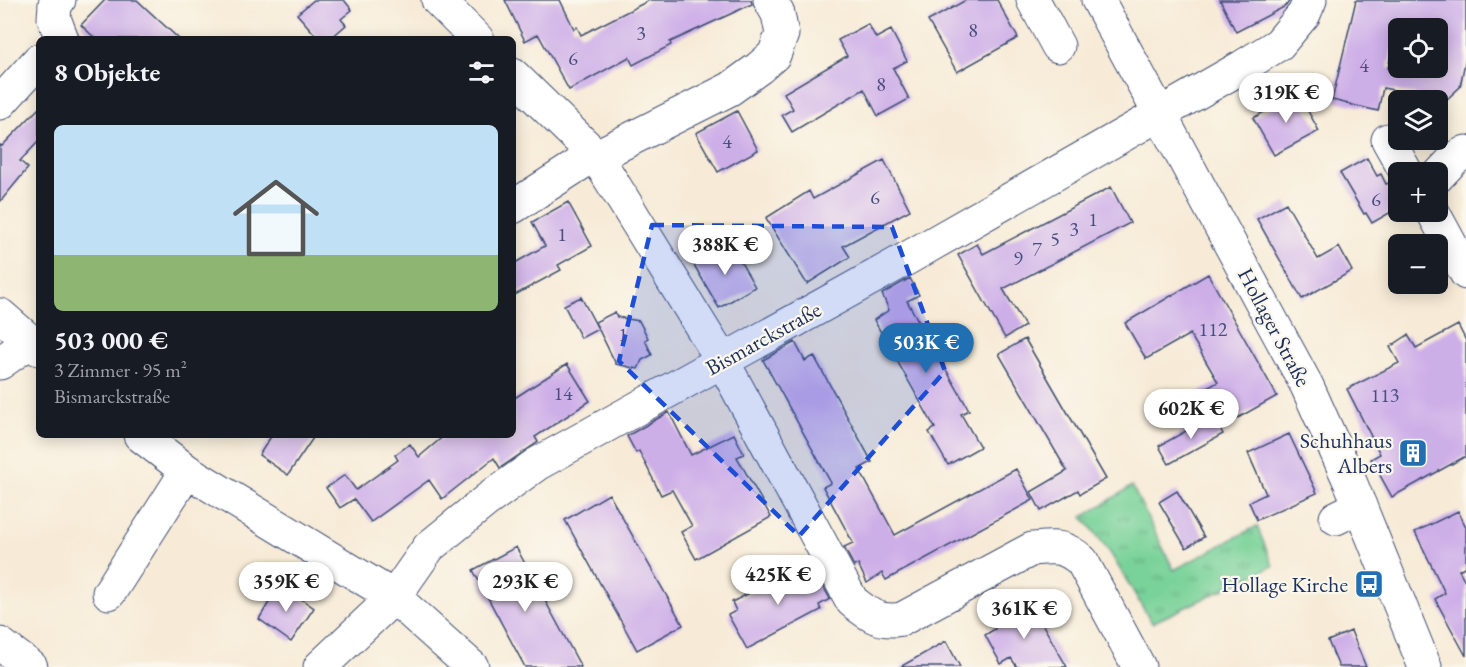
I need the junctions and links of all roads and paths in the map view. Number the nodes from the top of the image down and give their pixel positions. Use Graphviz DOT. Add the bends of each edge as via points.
graph roads {
  1 [pos="59,0"];
  2 [pos="438,0"];
  3 [pos="770,0"];
  4 [pos="1033,0"];
  5 [pos="1098,0"];
  6 [pos="1310,0"];
  7 [pos="61,36"];
  8 [pos="474,36"];
  9 [pos="1058,46"];
  10 [pos="36,63"];
  11 [pos="516,78"];
  12 [pos="0,103"];
  13 [pos="1161,115"];
  14 [pos="1466,152"];
  15 [pos="595,156"];
  16 [pos="1448,165"];
  17 [pos="516,205"];
  18 [pos="1438,222"];
  19 [pos="1466,273"];
  20 [pos="0,315"];
  21 [pos="35,345"];
  22 [pos="722,360"];
  23 [pos="0,363"];
  24 [pos="144,438"];
  25 [pos="187,471"];
  26 [pos="109,593"];
  27 [pos="394,597"];
  28 [pos="0,644"];
  29 [pos="31,667"];
  30 [pos="320,667"];
  31 [pos="472,667"];
  32 [pos="1139,667"];
  33 [pos="1425,667"];
  1 -- 7 [label="street" via="54,18"];
  2 -- 8 [label="street"];
  3 -- 15 [label="street" via="782,34 774,55 730,88"];
  4 -- 9 [label="street"];
  5 -- 13 [label="street, Hollager Straße"];
  6 -- 13 [label="street, Bismarckstraße" via="1280,44"];
  10 -- 12 [label="street"];
  11 -- 15 [label="street"];
  13 -- 22 [label="street, Bismarckstraße"];
  13 -- 33 [label="street, Hollager Straße" via="1307,386 1348,512"];
  14 -- 16 [label="street"];
  15 -- 17 [label="street"];
  15 -- 22 [label="street"];
  18 -- 19 [label="street"];
  20 -- 21 [label="street"];
  21 -- 23 [label="street"];
  22 -- 27 [label="street, Bismarckstraße" via="537,464 487,500 429,547"];
  22 -- 32 [label="street" via="852,601 869,615 888,621 902,619 1032,549 1056,546 1082,561"];
  24 -- 25 [label="street"];
  25 -- 26 [label="street"];
  25 -- 27 [label="street"];
  27 -- 30 [label="street, Bismarckstraße"];
  27 -- 31 [label="street"];
  28 -- 29 [label="street"];
}
